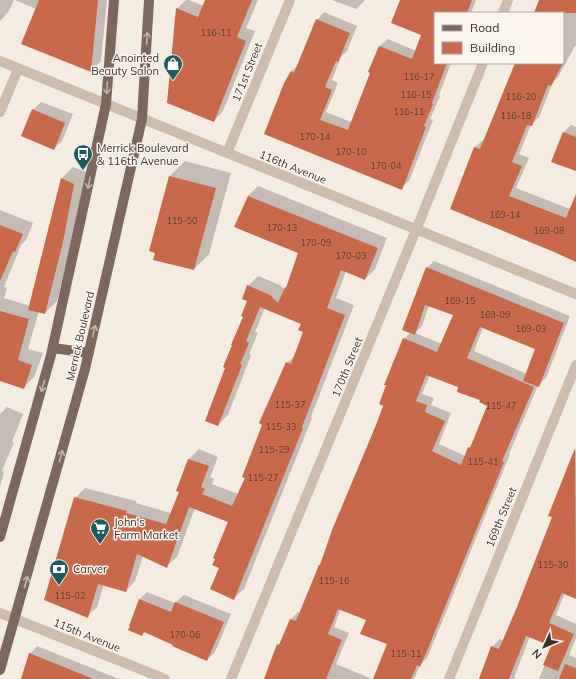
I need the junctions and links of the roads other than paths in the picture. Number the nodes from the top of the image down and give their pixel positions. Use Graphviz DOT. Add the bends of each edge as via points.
graph roads {
  1 [pos="114,0"];
  2 [pos="149,0"];
  3 [pos="290,0"];
  4 [pos="508,0"];
  5 [pos="503,12"];
  6 [pos="0,61"];
  7 [pos="483,64"];
  8 [pos="18,69"];
  9 [pos="106,104"];
  10 [pos="0,112"];
  11 [pos="142,119"];
  12 [pos="227,153"];
  13 [pos="416,230"];
  14 [pos="576,294"];
  15 [pos="53,348"];
  16 [pos="89,353"];
  17 [pos="576,365"];
  18 [pos="0,537"];
  19 [pos="0,613"];
  20 [pos="15,619"];
  21 [pos="0,670"];
  22 [pos="165,679"];
  23 [pos="231,679"];
  24 [pos="449,679"];
  1 -- 9 [label="main road, one-way"];
  11 -- 2 [label="main road, Merrick Boulevard, one-way"];
  3 -- 12 [label="street, 171st Street"];
  4 -- 5 [label="street"];
  6 -- 8 [label="street, 116th Avenue"];
  7 -- 13 [label="street, 170th Street"];
  8 -- 9 [label="street, 116th Avenue"];
  8 -- 10 [label="street"];
  9 -- 11 [label="street, 116th Avenue"];
  9 -- 15 [label="main road, one-way"];
  11 -- 12 [label="street, 116th Avenue"];
  16 -- 11 [label="main road, Merrick Boulevard, one-way"];
  12 -- 13 [label="street, 116th Avenue"];
  13 -- 14 [label="street, 116th Avenue"];
  13 -- 23 [label="street, 170th Street"];
  15 -- 16 [label="main road"];
  15 -- 18 [label="main road, one-way"];
  20 -- 16 [label="main road, Merrick Boulevard, one-way"];
  17 -- 24 [label="street, 169th Street"];
  19 -- 20 [label="street, 115th Avenue"];
  20 -- 21 [label="main road, Merrick Boulevard"];
  20 -- 22 [label="street, 115th Avenue"];
}
